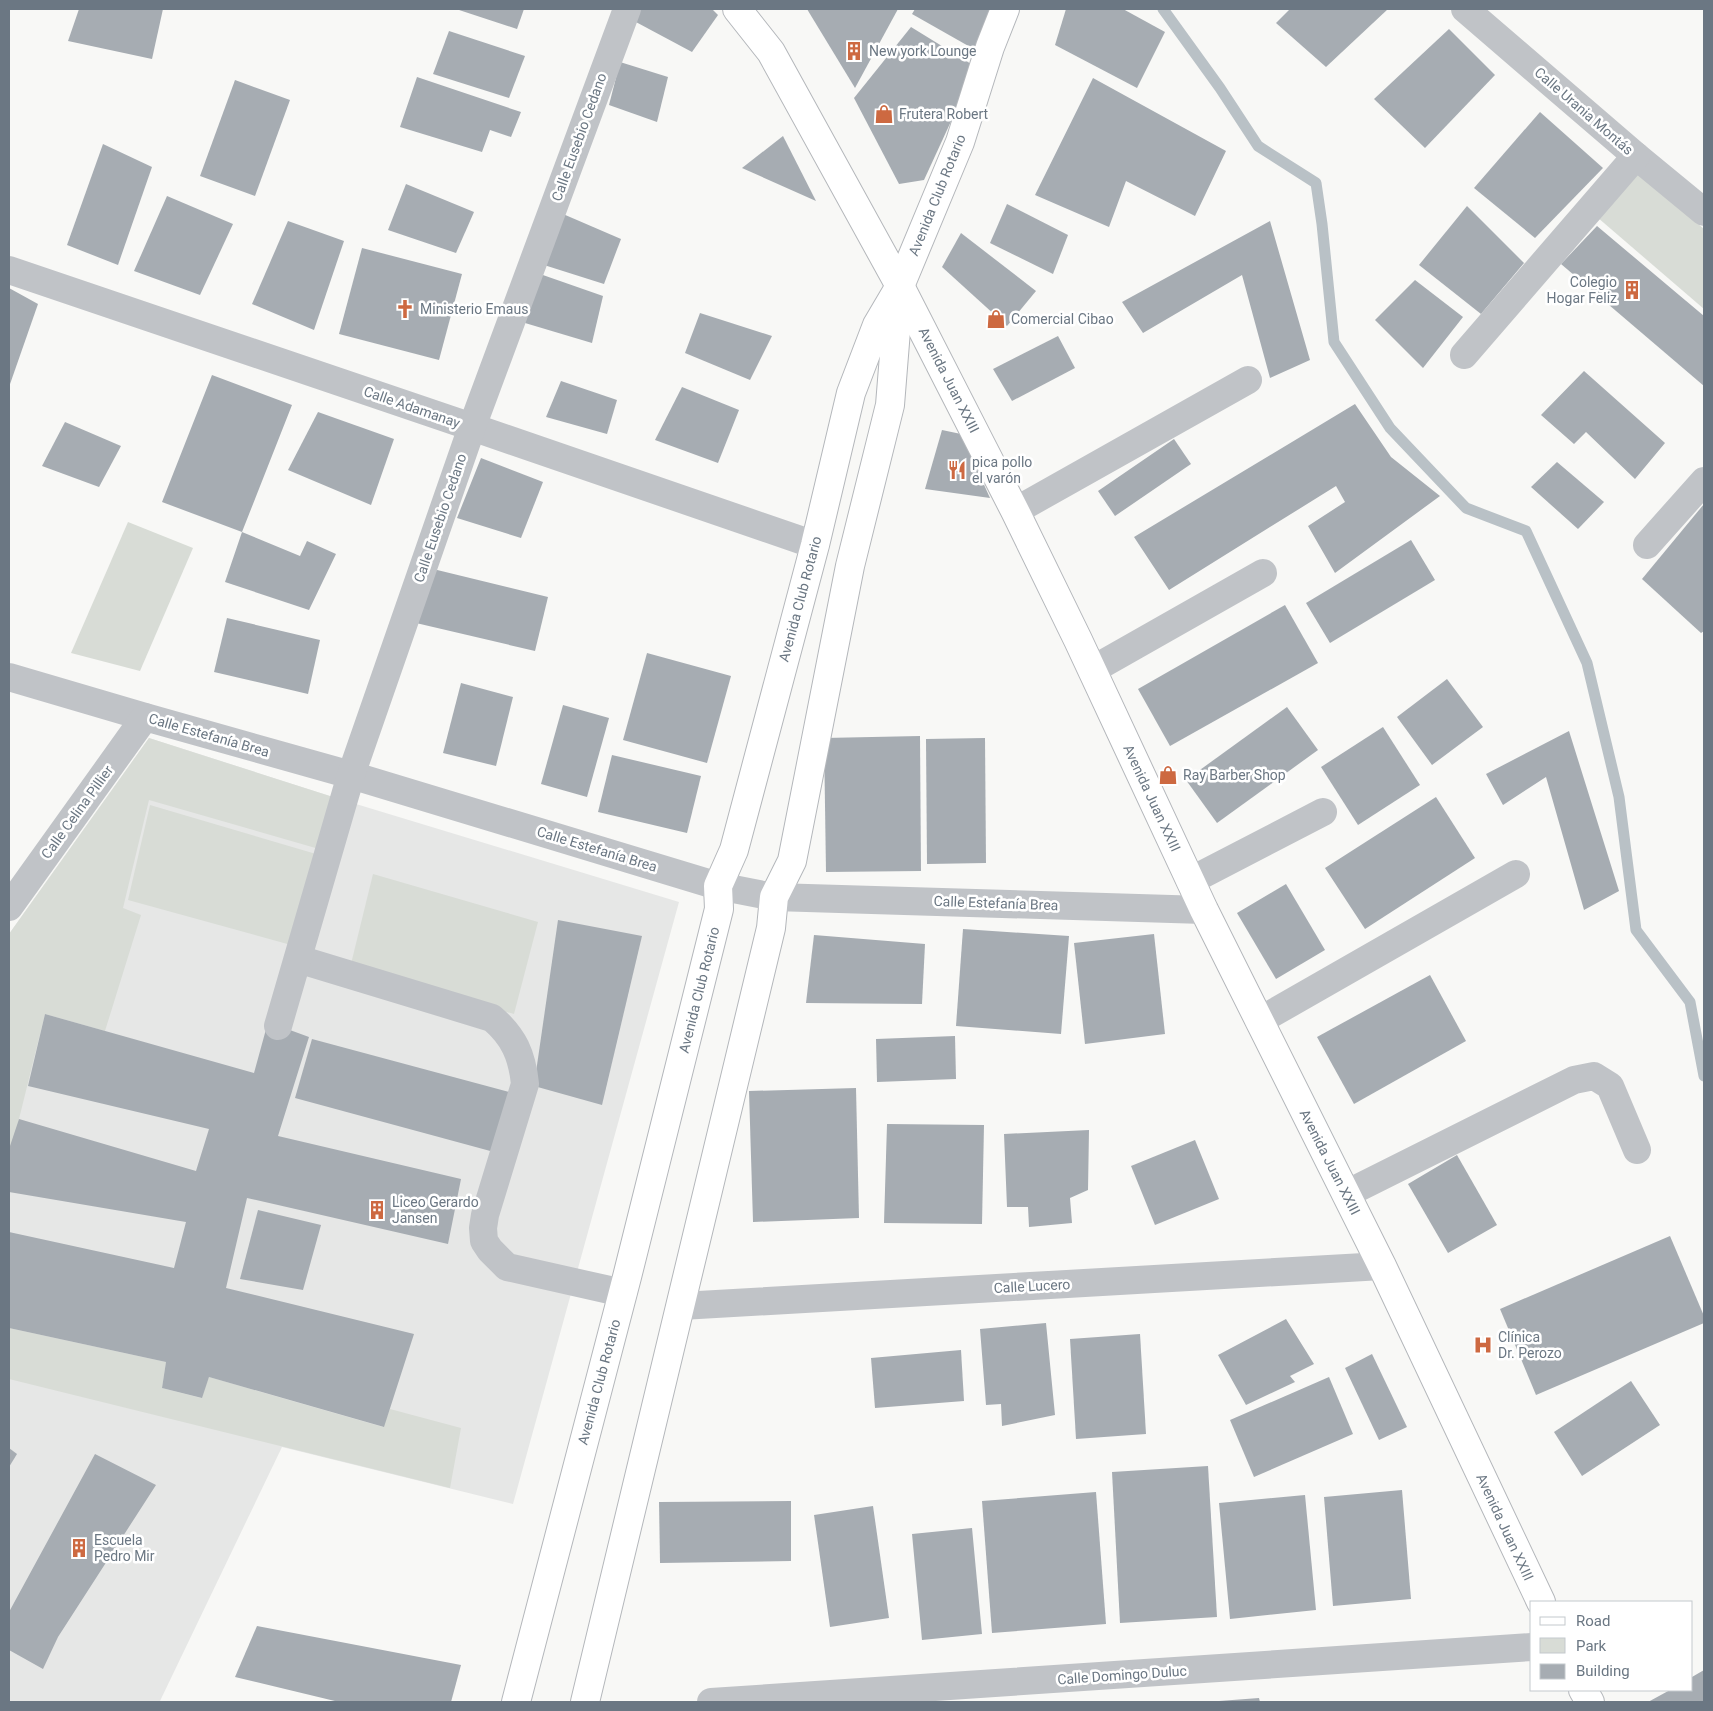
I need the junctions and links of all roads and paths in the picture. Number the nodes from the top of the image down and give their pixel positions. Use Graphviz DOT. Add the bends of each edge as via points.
graph roads {
  1 [pos="627,9"];
  2 [pos="737,9"];
  3 [pos="1004,9"];
  4 [pos="1466,9"];
  5 [pos="1636,156"];
  6 [pos="1704,212"];
  7 [pos="9,270"];
  8 [pos="900,286"];
  9 [pos="1464,355"];
  10 [pos="1248,380"];
  11 [pos="472,427"];
  12 [pos="1704,481"];
  13 [pos="1015,511"];
  14 [pos="815,545"];
  15 [pos="1647,545"];
  16 [pos="1263,573"];
  17 [pos="1092,670"];
  18 [pos="9,677"];
  19 [pos="145,718"];
  20 [pos="351,775"];
  21 [pos="1322,812"];
  22 [pos="1516,874"];
  23 [pos="1190,881"];
  24 [pos="718,886"];
  25 [pos="774,897"];
  26 [pos="9,907"];
  27 [pos="1204,910"];
  28 [pos="298,959"];
  29 [pos="1259,1021"];
  30 [pos="278,1026"];
  31 [pos="1637,1150"];
  32 [pos="1346,1194"];
  33 [pos="1382,1266"];
  34 [pos="623,1293"];
  35 [pos="681,1306"];
  36 [pos="1541,1601"];
  37 [pos="1530,1647"];
  38 [pos="1584,1691"];
  39 [pos="516,1702"];
  40 [pos="585,1702"];
  41 [pos="711,1702"];
  42 [pos="1590,1702"];
  1 -- 11 [label="street, Calle Eusebio Cedano"];
  2 -- 8 [label="main road, Avenida Juan XXIII" via="770,52"];
  3 -- 8 [label="main road, Avenida Club Rotario" via="960,142"];
  4 -- 5 [label="street, Calle Urania Montás"];
  5 -- 6 [label="street, Calle Urania Montás"];
  5 -- 9 [label="street"];
  7 -- 11 [label="street, Calle Adamanay"];
  8 -- 13 [label="main road, Avenida Juan XXIII"];
  8 -- 14 [label="main road, Avenida Club Rotario" via="877,325 851,392"];
  8 -- 25 [label="main road, Avenida Club Rotario" via="890,405 850,566 792,861"];
  10 -- 13 [label="street"];
  11 -- 14 [label="street, Calle Adamanay"];
  11 -- 20 [label="street, Calle Eusebio Cedano"];
  12 -- 15 [label="street"];
  13 -- 17 [label="main road, Avenida Juan XXIII"];
  14 -- 24 [label="main road, Avenida Club Rotario" via="734,850"];
  16 -- 17 [label="street"];
  17 -- 23 [label="main road, Avenida Juan XXIII"];
  18 -- 19 [label="street, Calle Estefanía Brea"];
  19 -- 20 [label="street, Calle Estefanía Brea"];
  19 -- 26 [label="street, Calle Celina Pillier"];
  20 -- 24 [label="street, Calle Estefanía Brea"];
  20 -- 28 [label="street, Calle Eusebio Cedano"];
  21 -- 23 [label="street"];
  22 -- 29 [label="street"];
  23 -- 27 [label="main road, Avenida Juan XXIII"];
  24 -- 25 [label="street, Calle Estefanía Brea"];
  24 -- 34 [label="main road, Avenida Club Rotario" via="719,909"];
  25 -- 27 [label="street, Calle Estefanía Brea"];
  25 -- 35 [label="main road, Avenida Club Rotario" via="771,928"];
  27 -- 29 [label="main road, Avenida Juan XXIII"];
  28 -- 30 [label="street, Calle Eusebio Cedano"];
  28 -- 34 [label="street" via="492,1018 505,1029 516,1047 525,1084 485,1215 484,1241 507,1267"];
  29 -- 32 [label="main road, Avenida Juan XXIII"];
  31 -- 32 [label="street" via="1610,1086 1594,1076 1574,1080"];
  32 -- 33 [label="main road, Avenida Juan XXIII"];
  33 -- 35 [label="street, Calle Lucero"];
  33 -- 36 [label="main road, Avenida Juan XXIII"];
  34 -- 39 [label="main road, Avenida Club Rotario"];
  35 -- 40 [label="main road, Avenida Club Rotario"];
  37 -- 41 [label="street, Calle Domingo Duluc"];
  38 -- 42 [label="main road"];
}
